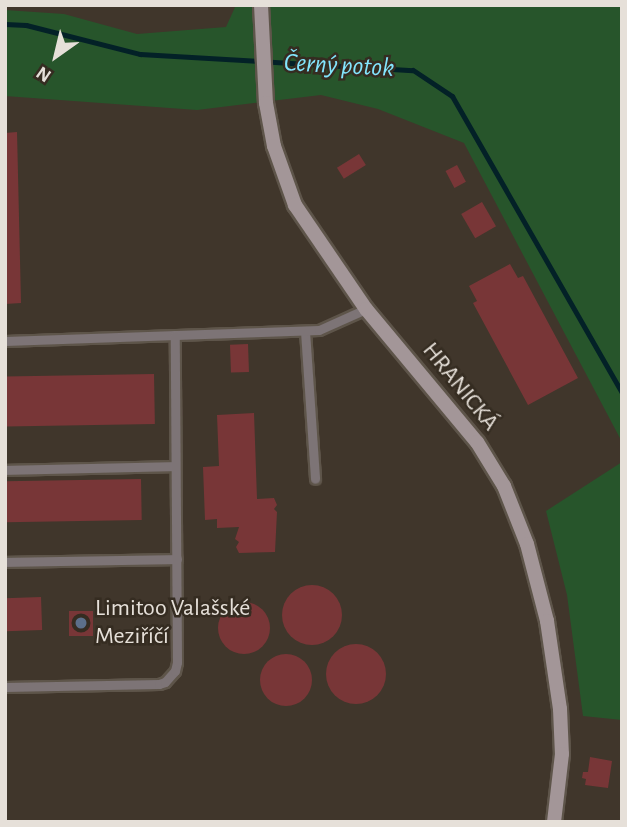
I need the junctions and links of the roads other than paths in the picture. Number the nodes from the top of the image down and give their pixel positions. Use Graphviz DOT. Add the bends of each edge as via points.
graph roads {
  1 [pos="261,5"];
  2 [pos="366,309"];
  3 [pos="305,331"];
  4 [pos="175,335"];
  5 [pos="5,341"];
  6 [pos="175,466"];
  7 [pos="5,470"];
  8 [pos="315,480"];
  9 [pos="177,559"];
  10 [pos="5,562"];
  11 [pos="5,687"];
  12 [pos="554,822"];
  1 -- 2 [label="street, HRANICKÁ" via="266,103 274,146 295,205"];
  2 -- 3 [label="lane" via="319,330"];
  2 -- 12 [label="street, HRANICKÁ" via="477,442 504,486 519,523 539,582 556,670 562,754"];
  3 -- 4 [label="lane"];
  3 -- 8 [label="lane"];
  4 -- 5 [label="lane"];
  4 -- 6 [label="lane"];
  6 -- 7 [label="lane"];
  6 -- 9 [label="lane"];
  9 -- 10 [label="lane"];
  9 -- 11 [label="lane" via="177,662 165,682"];
}
